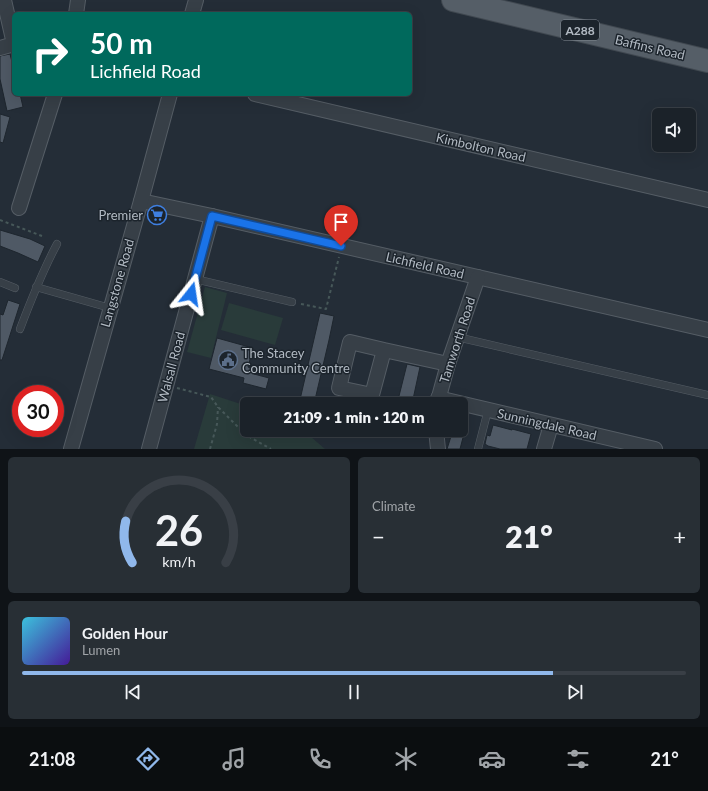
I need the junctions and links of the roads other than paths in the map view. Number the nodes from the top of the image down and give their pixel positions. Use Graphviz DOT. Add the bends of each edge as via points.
graph roads {
  1 [pos="4,0"];
  2 [pos="78,0"];
  3 [pos="196,0"];
  4 [pos="453,0"];
  5 [pos="76,12"];
  6 [pos="193,12"];
  7 [pos="12,35"];
  8 [pos="12,45"];
  9 [pos="0,48"];
  10 [pos="708,61"];
  11 [pos="53,96"];
  12 [pos="169,96"];
  13 [pos="264,96"];
  14 [pos="708,200"];
  15 [pos="141,201"];
  16 [pos="19,208"];
  17 [pos="212,216"];
  18 [pos="56,244"];
  19 [pos="478,277"];
  20 [pos="195,279"];
  21 [pos="0,282"];
  22 [pos="36,286"];
  23 [pos="15,288"];
  24 [pos="292,302"];
  25 [pos="110,308"];
  26 [pos="20,329"];
  27 [pos="708,330"];
  28 [pos="457,337"];
  29 [pos="384,350"];
  30 [pos="448,364"];
  31 [pos="708,395"];
  32 [pos="439,397"];
  33 [pos="468,406"];
  34 [pos="488,410"];
  35 [pos="551,425"];
  36 [pos="437,437"];
  37 [pos="71,449"];
  38 [pos="149,449"];
  39 [pos="438,449"];
  40 [pos="478,449"];
  41 [pos="544,449"];
  42 [pos="655,449"];
  1 -- 7 [label="street"];
  2 -- 5 [label="street"];
  3 -- 6 [label="street"];
  4 -- 10 [label="main road, Baffins Road / A288"];
  8 -- 9 [label="street"];
  11 -- 16 [label="street"];
  12 -- 15 [label="street, Langstone Road"];
  13 -- 14 [label="street, Kimbolton Road"];
  15 -- 17 [label="street, Lichfield Road"];
  15 -- 25 [label="street, Langstone Road"];
  17 -- 19 [label="street, Lichfield Road"];
  17 -- 20 [label="street, Walsall Road"];
  18 -- 22 [label="lane"];
  19 -- 27 [label="street, Lichfield Road"];
  19 -- 28 [label="street, Tamworth Road"];
  20 -- 24 [label="lane"];
  20 -- 38 [label="street, Walsall Road"];
  21 -- 23 [label="lane"];
  22 -- 25 [label="lane"];
  22 -- 26 [label="lane"];
  25 -- 37 [label="street, Langstone Road"];
  28 -- 30 [label="street, Tamworth Road"];
  28 -- 31 [label="lane"];
  29 -- 30 [label="street"];
  30 -- 32 [label="street, Tamworth Road"];
  33 -- 34 [label="street, Sunningdale Road"];
  34 -- 35 [label="street, Sunningdale Road"];
  34 -- 40 [label="lane"];
  35 -- 41 [label="street"];
  35 -- 42 [label="street, Sunningdale Road" via="612,442"];
  36 -- 39 [label="street"];
}
